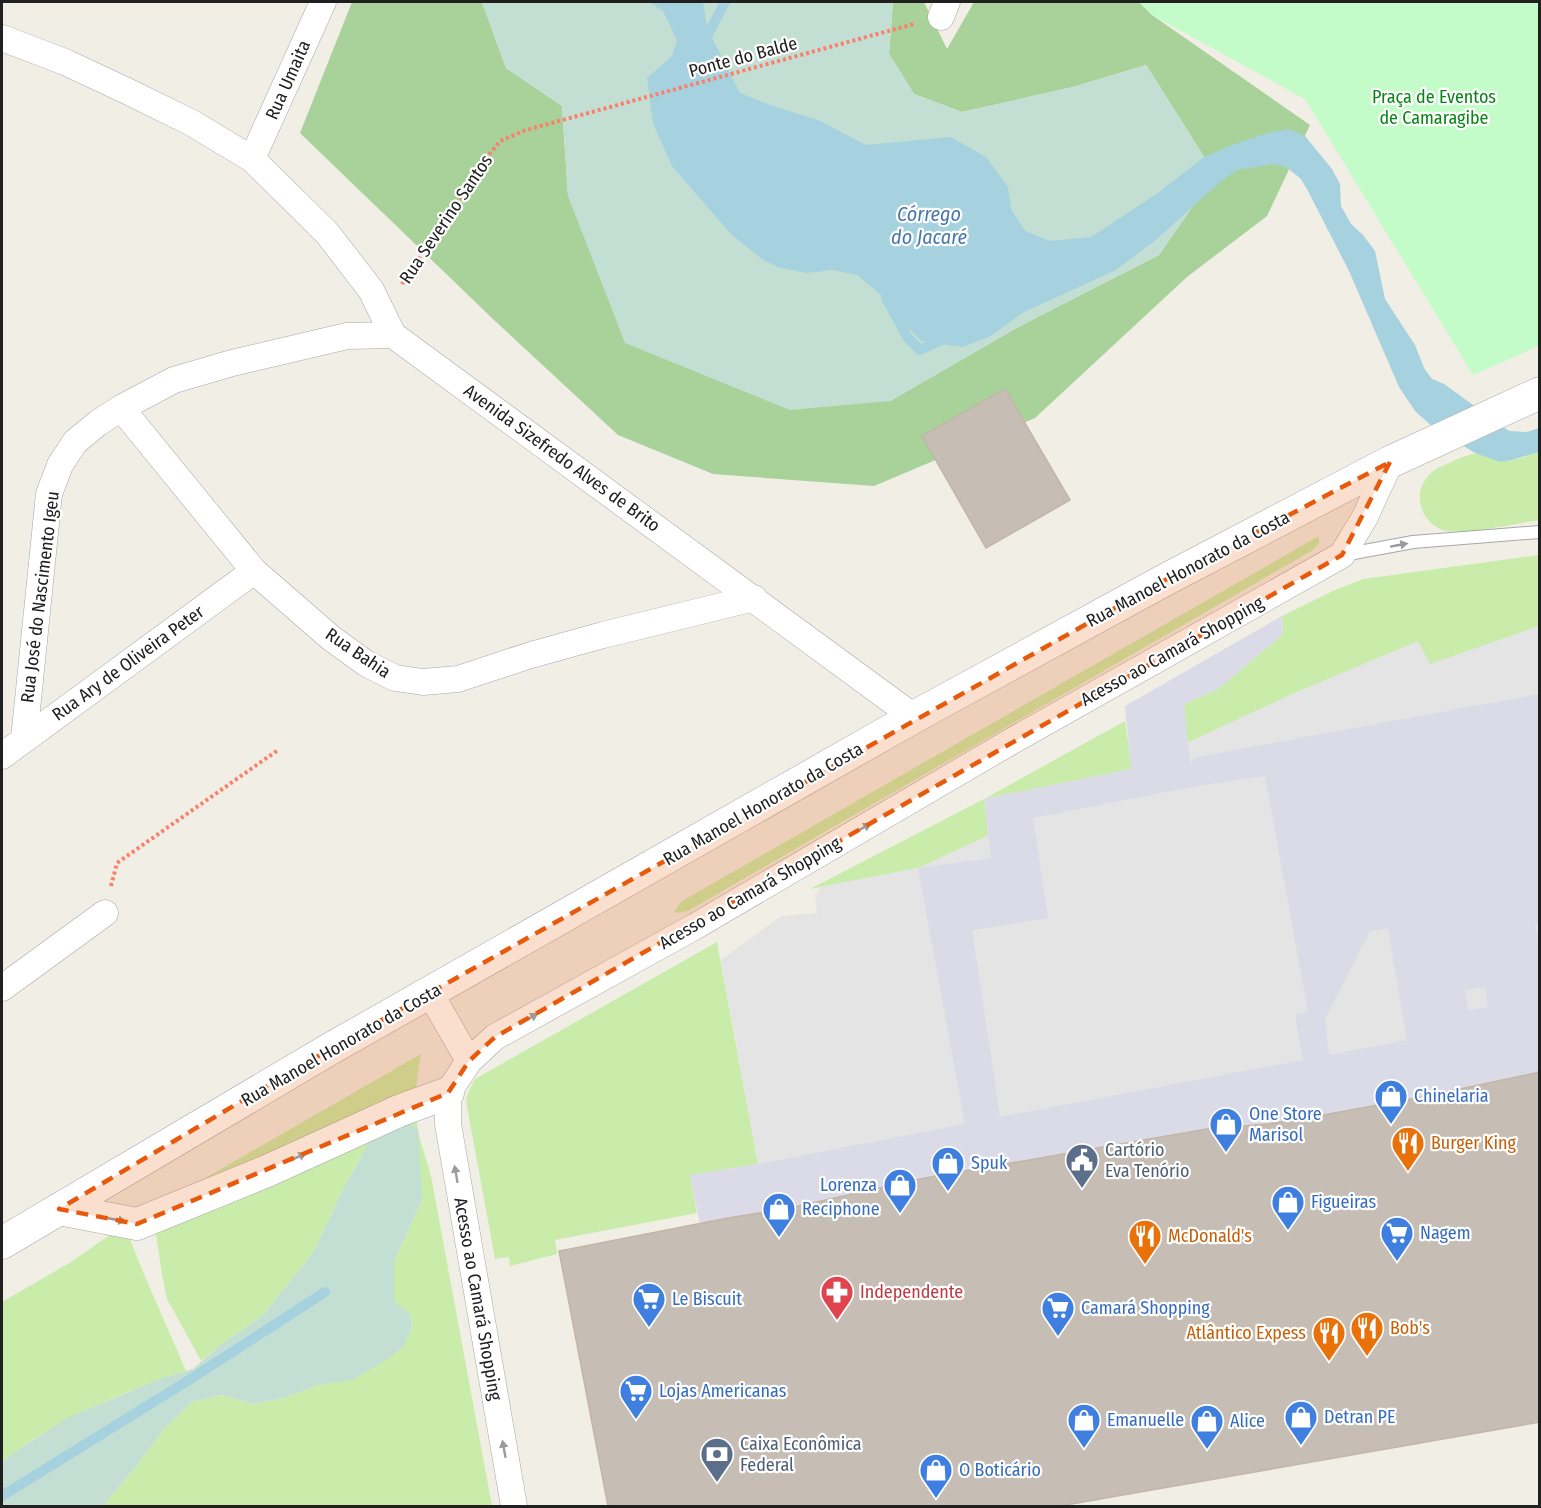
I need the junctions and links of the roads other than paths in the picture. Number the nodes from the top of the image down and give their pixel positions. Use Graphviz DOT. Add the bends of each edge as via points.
graph roads {
  1 [pos="323,2"];
  2 [pos="2,38"];
  3 [pos="252,159"];
  4 [pos="388,324"];
  5 [pos="1539,393"];
  6 [pos="121,408"];
  7 [pos="1390,462"];
  8 [pos="1539,532"];
  9 [pos="1342,555"];
  10 [pos="254,571"];
  11 [pos="754,598"];
  12 [pos="914,717"];
  13 [pos="24,739"];
  14 [pos="2,756"];
  15 [pos="105,913"];
  16 [pos="2,988"];
  17 [pos="430,993"];
  18 [pos="469,1061"];
  19 [pos="448,1093"];
  20 [pos="59,1209"];
  21 [pos="2,1243"];
  22 [pos="514,1506"];
  1 -- 3 [label="street, Rua Umaita"];
  2 -- 3 [label="street, Avenida Sizefredo Alves de Brito" via="129,92"];
  3 -- 4 [label="street, Avenida Sizefredo Alves de Brito" via="327,233 371,290"];
  4 -- 6 [label="street, Rua José do Nascimento Igeu" via="174,380"];
  4 -- 11 [label="street, Avenida Sizefredo Alves de Brito"];
  5 -- 7 [label="street, Rua Manoel Honorato da Costa"];
  6 -- 10 [label="street, Rua Bahia"];
  6 -- 13 [label="street, Rua José do Nascimento Igeu" via="75,442 60,465 49,494"];
  7 -- 9 [label="street, Acesso ao Camará Shopping" via="1365,517"];
  7 -- 12 [label="street, Rua Manoel Honorato da Costa"];
  9 -- 8 [label="lane, one-way" via="1413,542"];
  18 -- 9 [label="street, Acesso ao Camará Shopping, one-way" via="495,1037"];
  10 -- 11 [label="street, Rua Bahia" via="367,664 394,678 423,681 458,679 603,635"];
  10 -- 13 [label="street, Rua Ary de Oliveira Peter"];
  11 -- 12 [label="street, Avenida Sizefredo Alves de Brito"];
  12 -- 17 [label="street, Rua Manoel Honorato da Costa"];
  13 -- 14 [label="street, Rua Ary de Oliveira Peter"];
  15 -- 16 [label="street"];
  17 -- 18 [label="street"];
  17 -- 20 [label="street, Rua Manoel Honorato da Costa"];
  18 -- 19 [label="street, Acesso ao Camará Shopping"];
  20 -- 19 [label="street, one-way" via="137,1224"];
  22 -- 19 [label="street, Acesso ao Camará Shopping, one-way" via="448,1124"];
  20 -- 21 [label="street, Rua Manoel Honorato da Costa"];
}
